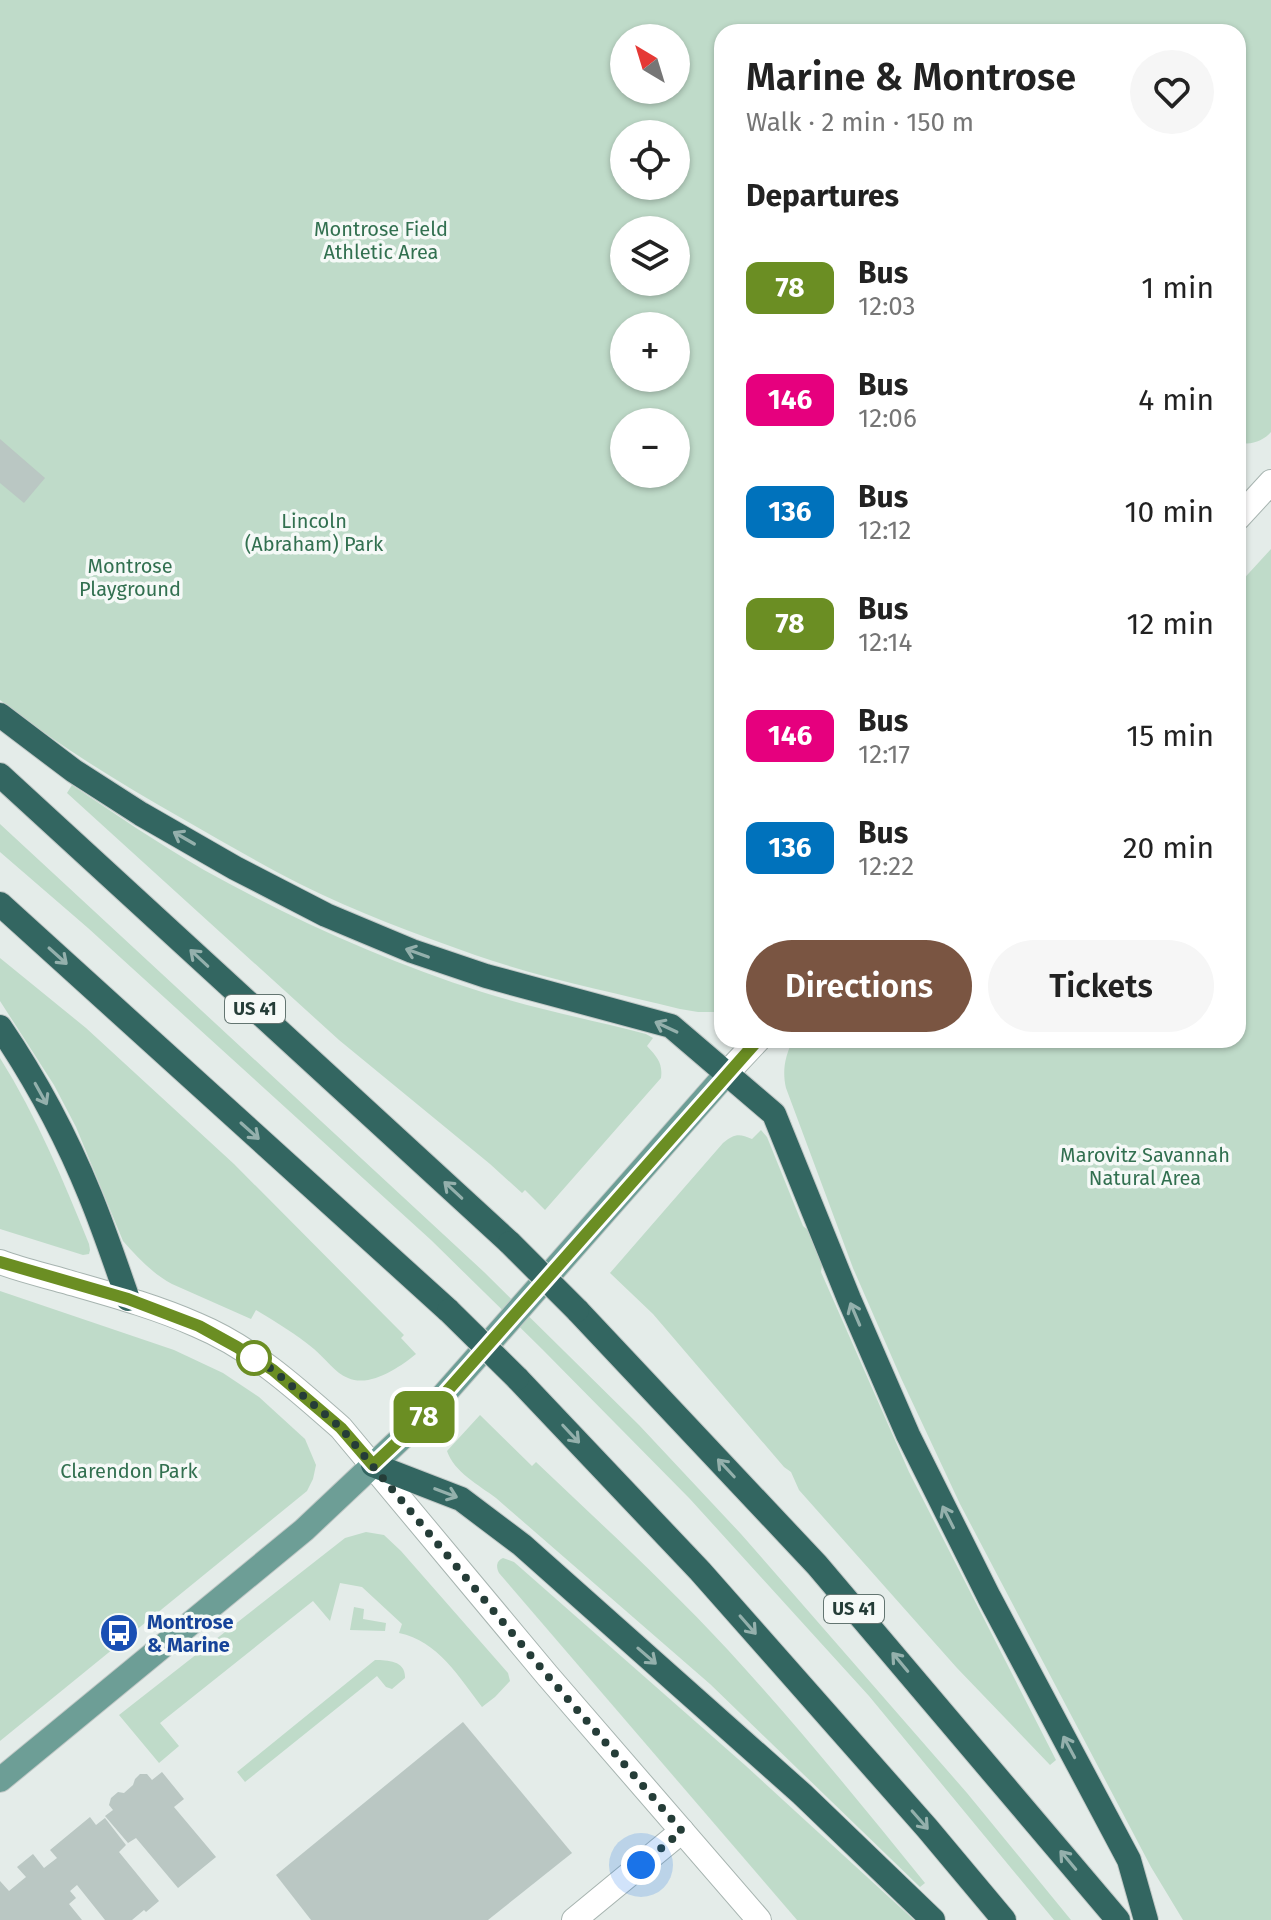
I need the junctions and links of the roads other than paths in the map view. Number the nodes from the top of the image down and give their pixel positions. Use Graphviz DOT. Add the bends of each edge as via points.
graph roads {
  1 [pos="1271,482"];
  2 [pos="1246,509"];
  3 [pos="0,715"];
  4 [pos="0,775"];
  5 [pos="0,904"];
  6 [pos="0,1027"];
  7 [pos="750,1048"];
  8 [pos="727,1073"];
  9 [pos="0,1262"];
  10 [pos="128,1299"];
  11 [pos="373,1465"];
  12 [pos="0,1780"];
  13 [pos="682,1831"];
  14 [pos="574,1920"];
  15 [pos="759,1920"];
  16 [pos="933,1920"];
  17 [pos="1004,1920"];
  18 [pos="1118,1920"];
  19 [pos="1146,1920"];
  1 -- 2 [label="street"];
  8 -- 3 [label="highway, one-way" via="671,1026 486,976 326,915 141,814"];
  18 -- 4 [label="highway, US 41, one-way, bridge" via="817,1565 577,1310"];
  5 -- 17 [label="highway, one-way, bridge" via="517,1378 700,1571"];
  6 -- 10 [label="highway, one-way" via="59,1127 91,1196"];
  7 -- 8 [label="street"];
  8 -- 11 [label="main road" via="425,1416"];
  19 -- 8 [label="highway, one-way" via="1129,1860 908,1435 774,1114"];
  9 -- 10 [label="street"];
  10 -- 11 [label="street" via="199,1326 273,1370 341,1428"];
  11 -- 12 [label="main road" via="304,1530"];
  11 -- 13 [label="street"];
  11 -- 16 [label="highway, one-way" via="461,1499 522,1545 802,1794"];
  13 -- 14 [label="street"];
  13 -- 15 [label="street"];
}
